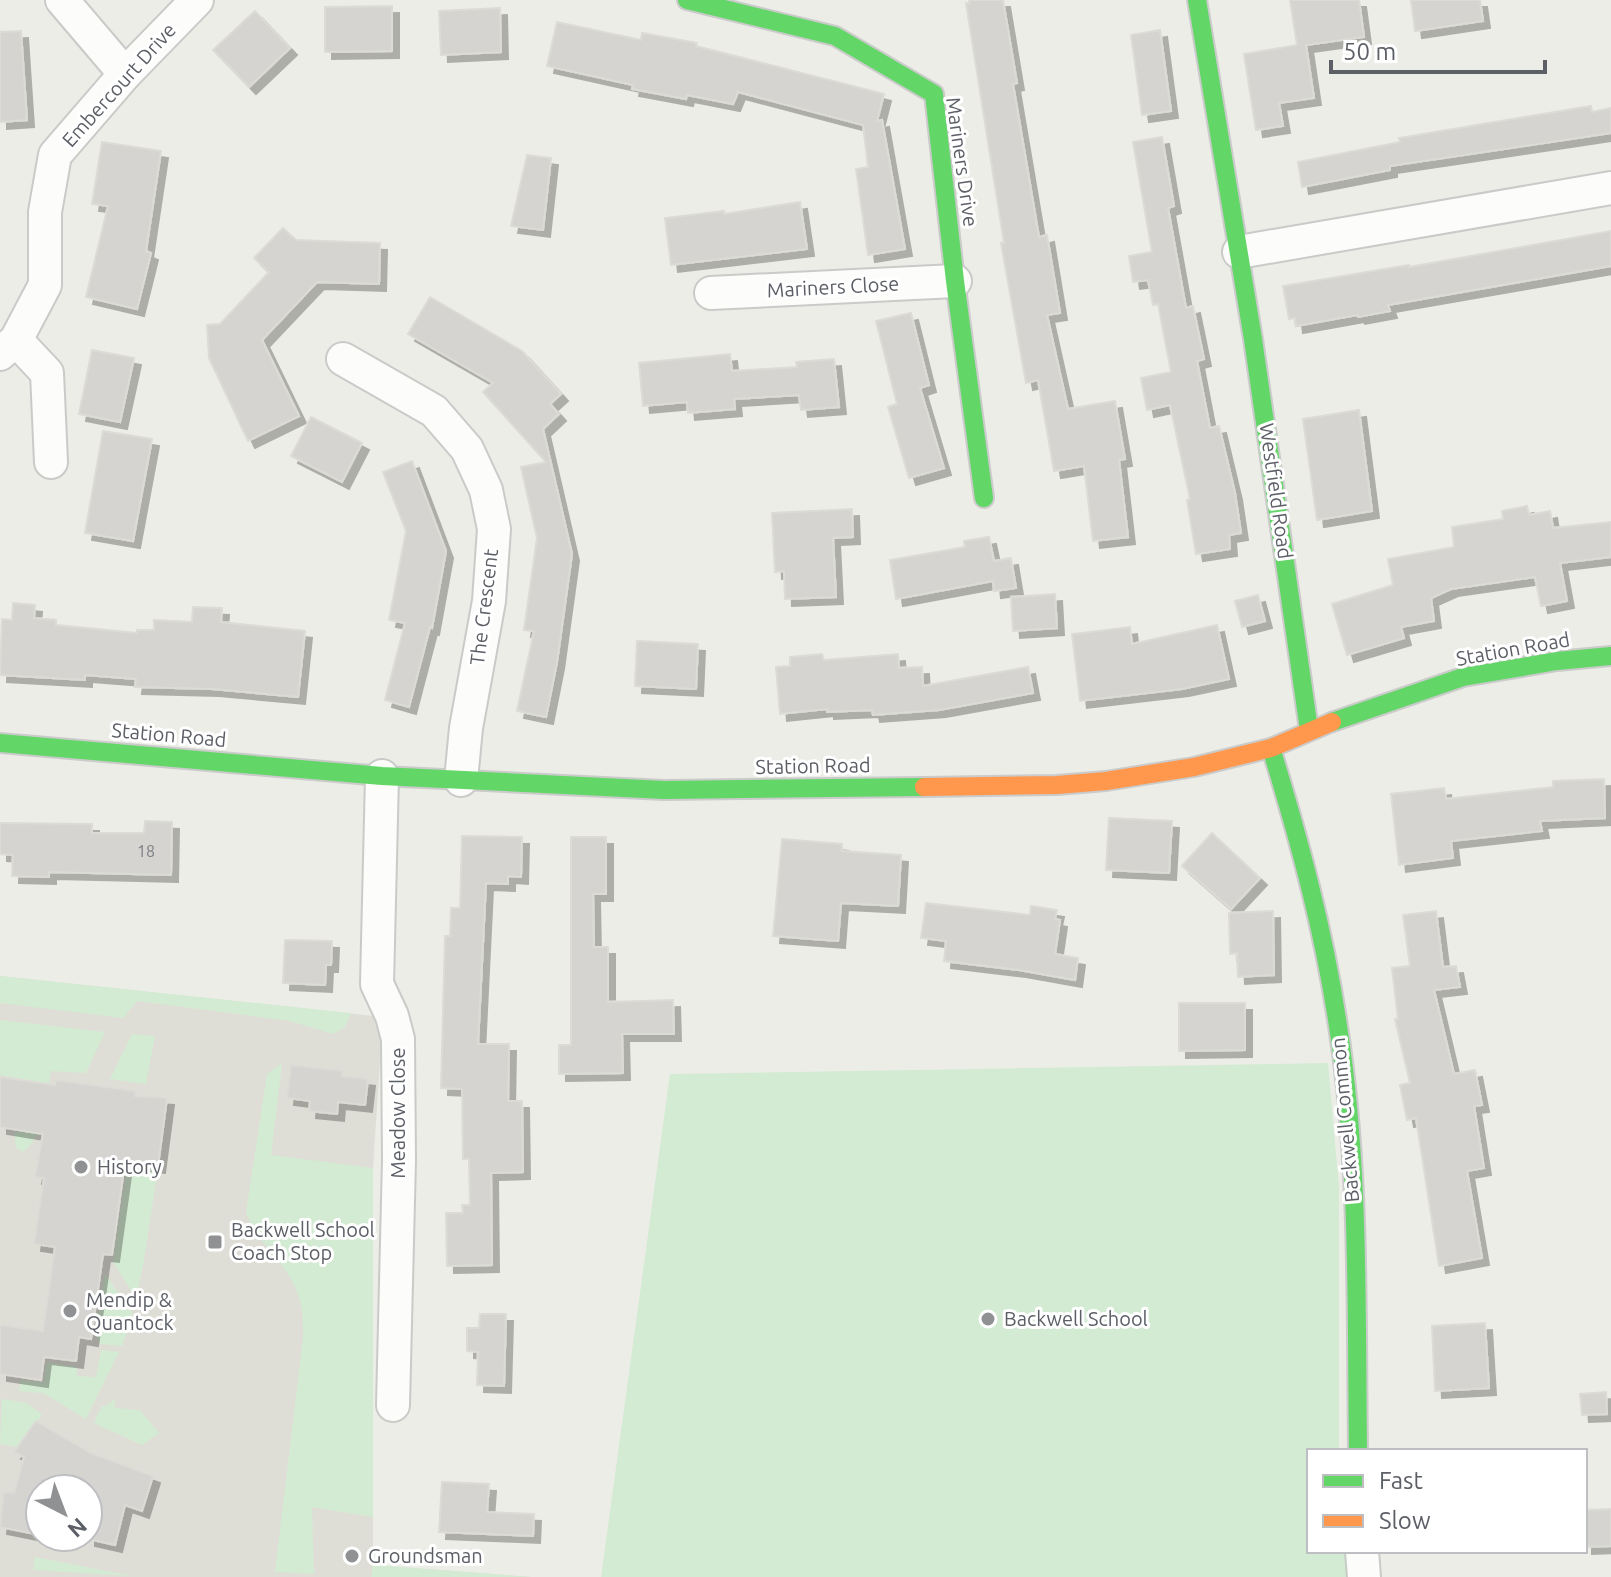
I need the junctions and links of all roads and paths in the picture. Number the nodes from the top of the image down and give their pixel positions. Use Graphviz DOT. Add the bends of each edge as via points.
graph roads {
  1 [pos="62,0"];
  2 [pos="197,0"];
  3 [pos="687,0"];
  4 [pos="1197,0"];
  5 [pos="125,74"];
  6 [pos="1611,188"];
  7 [pos="1239,252"];
  8 [pos="955,281"];
  9 [pos="711,293"];
  10 [pos="8,347"];
  11 [pos="343,359"];
  12 [pos="51,462"];
  13 [pos="984,498"];
  14 [pos="1611,656"];
  15 [pos="1309,730"];
  16 [pos="0,743"];
  17 [pos="1271,748"];
  18 [pos="382,776"];
  19 [pos="461,780"];
  20 [pos="393,1405"];
  21 [pos="1358,1449"];
  22 [pos="1362,1553"];
  23 [pos="1364,1577"];
  1 -- 5 [label="street"];
  2 -- 5 [label="street, Embercourt Drive"];
  3 -- 8 [label="street, Mariners Drive" via="835,36 934,94"];
  4 -- 7 [label="street, Westfield Road"];
  5 -- 10 [label="street, Embercourt Drive" via="55,155 45,212 45,285"];
  6 -- 7 [label="street"];
  7 -- 15 [label="street, Westfield Road"];
  8 -- 9 [label="street, Mariners Close"];
  8 -- 13 [label="street, Mariners Drive"];
  10 -- 12 [label="street" via="47,373"];
  11 -- 19 [label="street, The Crescent" via="434,411 467,449 486,490 494,529 489,601"];
  14 -- 15 [label="street, Station Road" via="1463,677"];
  15 -- 17 [label="street, Station Road"];
  16 -- 18 [label="street, Station Road"];
  17 -- 19 [label="street, Station Road" via="1194,767 1057,785 664,790"];
  17 -- 21 [label="street, Backwell Common" via="1299,838 1344,1067"];
  18 -- 19 [label="street, Station Road"];
  18 -- 20 [label="street, Meadow Close" via="377,984 398,1039"];
  22 -- 23 [label="street"];
}
